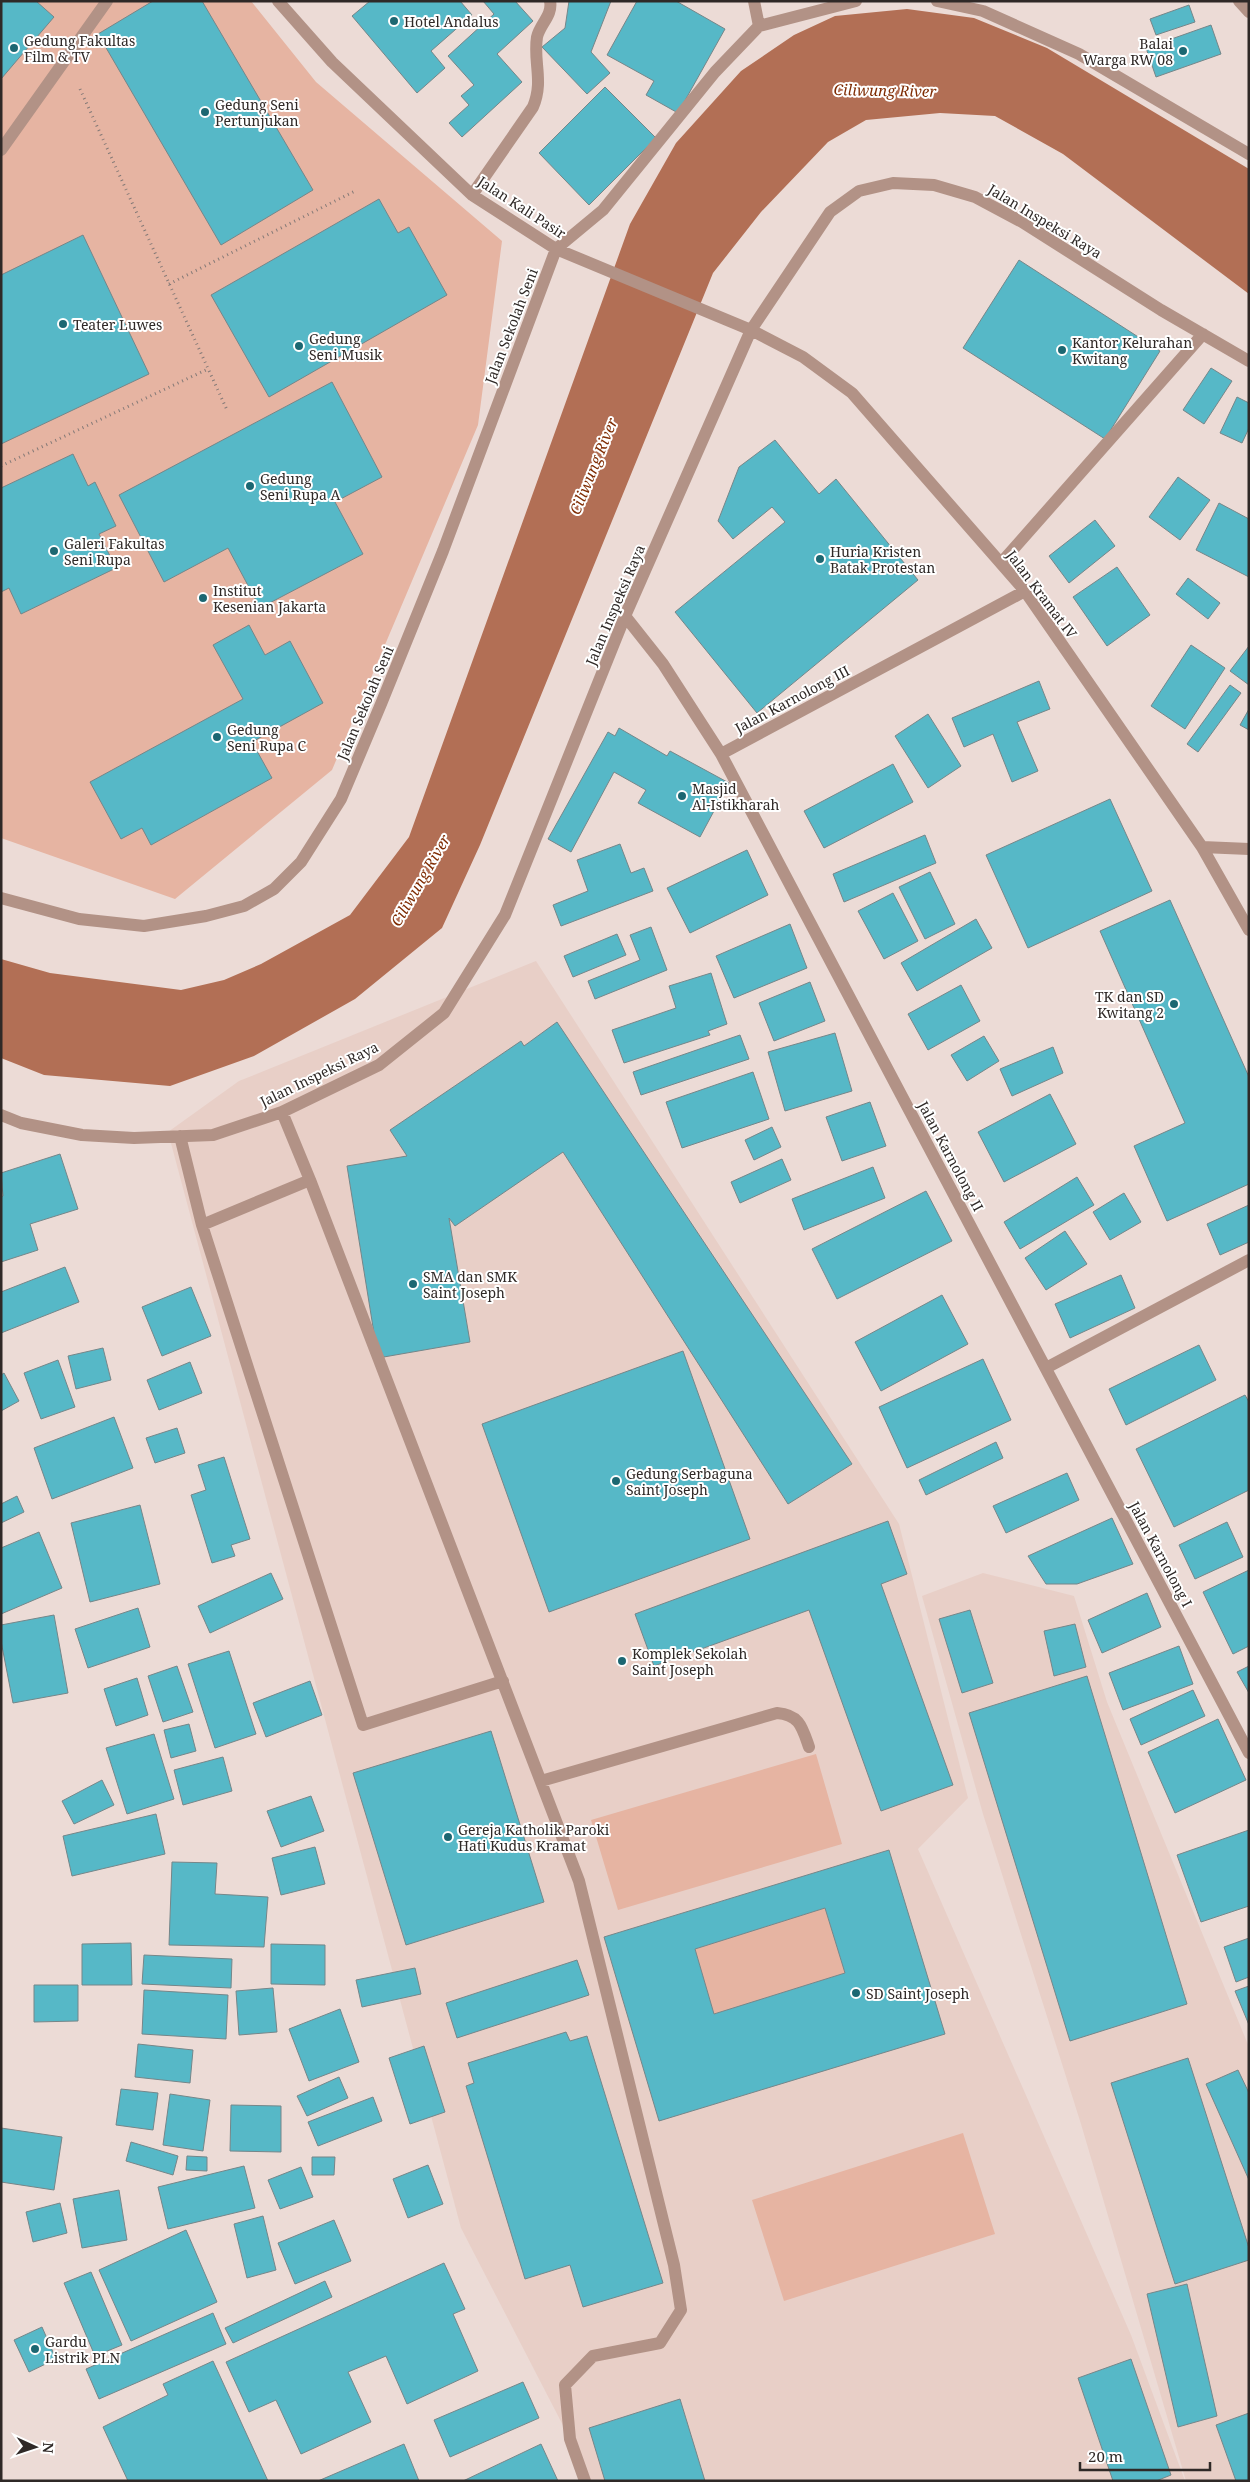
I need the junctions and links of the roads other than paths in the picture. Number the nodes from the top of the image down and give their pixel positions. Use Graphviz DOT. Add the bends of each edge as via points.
graph roads {
  1 [pos="108,1"];
  2 [pos="278,1"];
  3 [pos="550,1"];
  4 [pos="754,1"];
  5 [pos="856,1"];
  6 [pos="937,1"];
  7 [pos="1239,1"];
  8 [pos="1249,12"];
  9 [pos="759,26"];
  10 [pos="1,150"];
  11 [pos="1249,154"];
  12 [pos="472,195"];
  13 [pos="556,249"];
  14 [pos="751,330"];
  15 [pos="1203,334"];
  16 [pos="1249,361"];
  17 [pos="1001,563"];
  18 [pos="1025,591"];
  19 [pos="625,616"];
  20 [pos="721,754"];
  21 [pos="1202,847"];
  22 [pos="1249,849"];
  23 [pos="1,898"];
  24 [pos="1249,930"];
  25 [pos="282,1112"];
  26 [pos="1,1115"];
  27 [pos="180,1136"];
  28 [pos="310,1180"];
  29 [pos="202,1225"];
  30 [pos="1249,1260"];
  31 [pos="1046,1368"];
  32 [pos="503,1681"];
  33 [pos="809,1747"];
  34 [pos="1249,1753"];
  35 [pos="541,1781"];
  36 [pos="585,2481"];
  1 -- 10 [label="street"];
  2 -- 12 [label="street, Jalan Kali Pasir" via="332,62"];
  3 -- 12 [label="street" via="550,12 537,38 538,95"];
  4 -- 9 [label="street"];
  5 -- 9 [label="street"];
  6 -- 11 [label="street" via="983,11 1079,54"];
  7 -- 8 [label="street"];
  9 -- 13 [label="street" via="715,72 603,210"];
  12 -- 13 [label="street, Jalan Kali Pasir"];
  13 -- 14 [label="street, Jalan Kali Pasir"];
  13 -- 23 [label="street, Jalan Sekolah Seni" via="443,550 381,704 341,799 301,862 274,888 244,906 144,926 78,919"];
  14 -- 15 [label="street, Jalan Inspeksi Raya" via="830,212 859,192 893,183 934,185 975,197 1022,222"];
  14 -- 17 [label="street, Jalan Kramat IV" via="803,357 852,393"];
  14 -- 19 [label="street, Jalan Inspeksi Raya"];
  15 -- 16 [label="street, Jalan Inspeksi Raya"];
  15 -- 17 [label="street"];
  17 -- 18 [label="street, Jalan Kramat IV"];
  18 -- 20 [label="street, Jalan Karnolong III"];
  18 -- 21 [label="street, Jalan Kramat IV"];
  19 -- 20 [label="street" via="663,664"];
  19 -- 25 [label="street, Jalan Inspeksi Raya" via="505,915 444,1013 379,1065"];
  20 -- 31 [label="street, Jalan Karnolong II"];
  21 -- 22 [label="street"];
  21 -- 24 [label="street, Jalan Kramat IV"];
  25 -- 27 [label="street, Jalan Inspeksi Raya" via="213,1135"];
  25 -- 28 [label="street"];
  26 -- 27 [label="street, Jalan Inspeksi Raya" via="21,1123 82,1135"];
  27 -- 29 [label="street"];
  28 -- 29 [label="street"];
  28 -- 32 [label="street"];
  29 -- 32 [label="street" via="363,1726"];
  30 -- 31 [label="street"];
  31 -- 34 [label="street, Jalan Karnolong I"];
  32 -- 35 [label="street"];
  33 -- 35 [label="street" via="801,1724 789,1714 777,1713"];
  35 -- 36 [label="street" via="579,1881 674,2265 681,2310 660,2342 593,2356 564,2385 570,2440"];
}
